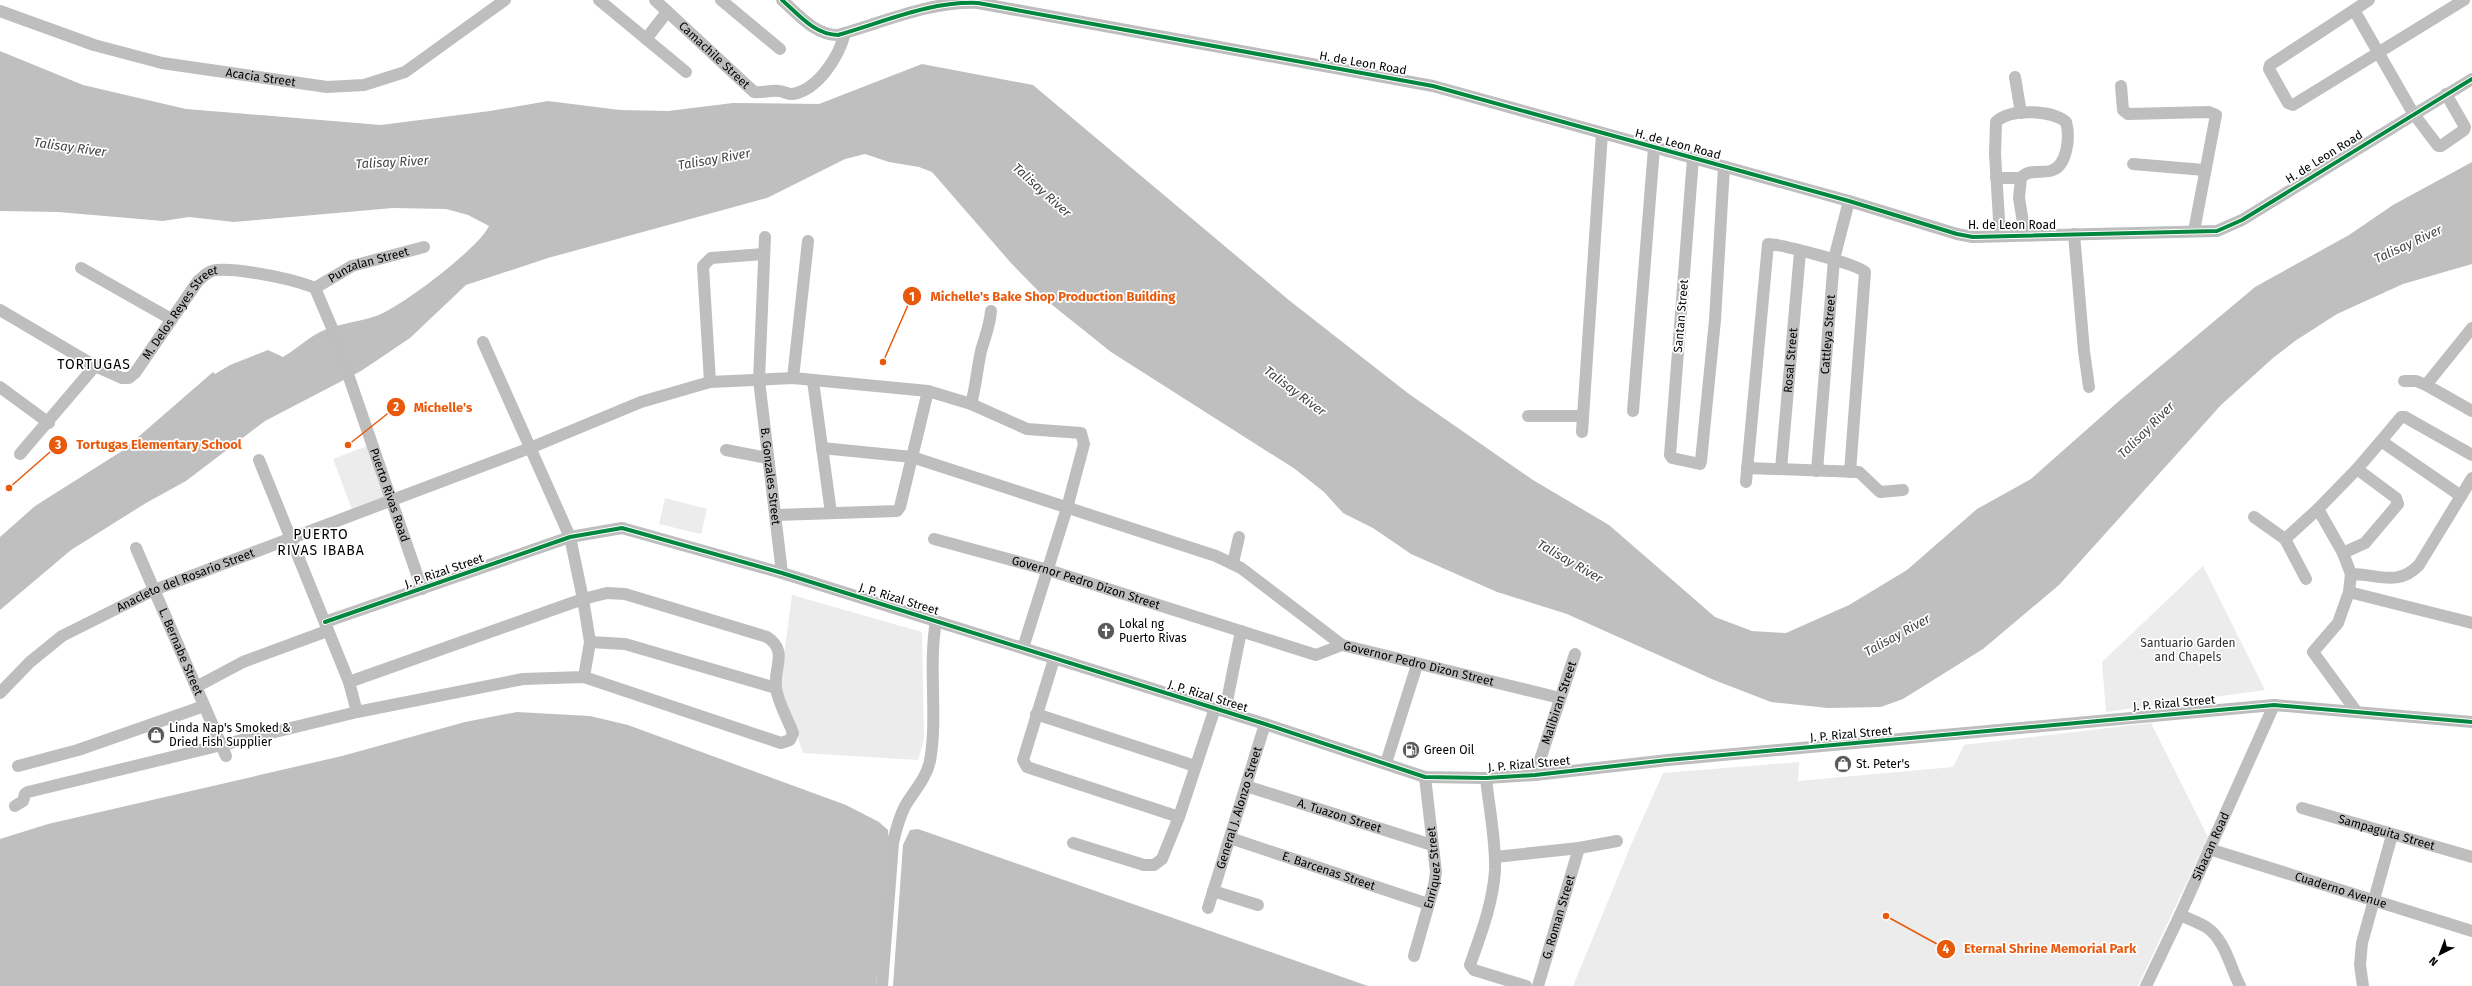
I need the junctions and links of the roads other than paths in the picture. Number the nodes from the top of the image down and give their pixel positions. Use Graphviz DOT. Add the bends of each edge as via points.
graph roads {
  1 [pos="505,0"];
  2 [pos="599,0"];
  3 [pos="655,0"];
  4 [pos="721,0"];
  5 [pos="782,0"];
  6 [pos="2369,0"];
  7 [pos="2464,0"];
  8 [pos="2354,10"];
  9 [pos="0,11"];
  10 [pos="667,12"];
  11 [pos="846,33"];
  12 [pos="646,39"];
  13 [pos="780,49"];
  14 [pos="2378,53"];
  15 [pos="686,72"];
  16 [pos="2015,78"];
  17 [pos="2472,79"];
  18 [pos="2121,86"];
  19 [pos="2446,94"];
  20 [pos="2021,113"];
  21 [pos="2413,114"];
  22 [pos="1602,133"];
  23 [pos="1654,148"];
  24 [pos="1693,158"];
  25 [pos="2133,164"];
  26 [pos="1724,167"];
  27 [pos="2204,170"];
  28 [pos="1996,178"];
  29 [pos="2021,178"];
  30 [pos="1849,201"];
  31 [pos="2194,231"];
  32 [pos="2074,234"];
  33 [pos="2025,235"];
  34 [pos="2000,236"];
  35 [pos="765,237"];
  36 [pos="808,241"];
  37 [pos="424,247"];
  38 [pos="1800,252"];
  39 [pos="764,254"];
  40 [pos="1834,259"];
  41 [pos="81,268"];
  42 [pos="315,288"];
  43 [pos="0,310"];
  44 [pos="991,311"];
  45 [pos="171,319"];
  46 [pos="2472,328"];
  47 [pos="483,342"];
  48 [pos="95,366"];
  49 [pos="792,378"];
  50 [pos="759,380"];
  51 [pos="813,381"];
  52 [pos="2404,381"];
  53 [pos="710,382"];
  54 [pos="2426,384"];
  55 [pos="0,386"];
  56 [pos="2089,387"];
  57 [pos="928,391"];
  58 [pos="971,404"];
  59 [pos="2471,409"];
  60 [pos="1633,411"];
  61 [pos="1528,416"];
  62 [pos="1583,416"];
  63 [pos="49,423"];
  64 [pos="1582,432"];
  65 [pos="2381,441"];
  66 [pos="530,448"];
  67 [pos="822,448"];
  68 [pos="726,450"];
  69 [pos="20,454"];
  70 [pos="2472,455"];
  71 [pos="912,456"];
  72 [pos="767,458"];
  73 [pos="259,460"];
  74 [pos="1747,468"];
  75 [pos="1781,469"];
  76 [pos="2357,469"];
  77 [pos="1817,471"];
  78 [pos="1850,472"];
  79 [pos="2472,478"];
  80 [pos="1746,482"];
  81 [pos="1904,490"];
  82 [pos="2461,496"];
  83 [pos="391,500"];
  84 [pos="1067,508"];
  85 [pos="2318,509"];
  86 [pos="831,513"];
  87 [pos="776,515"];
  88 [pos="2254,517"];
  89 [pos="291,536"];
  90 [pos="570,537"];
  91 [pos="1238,537"];
  92 [pos="934,539"];
  93 [pos="2285,539"];
  94 [pos="136,548"];
  95 [pos="2343,553"];
  96 [pos="1233,563"];
  97 [pos="1048,570"];
  98 [pos="782,572"];
  99 [pos="2351,574"];
  100 [pos="2306,579"];
  101 [pos="422,589"];
  102 [pos="154,590"];
  103 [pos="2349,592"];
  104 [pos="583,599"];
  105 [pos="2471,620"];
  106 [pos="936,621"];
  107 [pos="326,627"];
  108 [pos="1241,631"];
  109 [pos="590,642"];
  110 [pos="1342,645"];
  111 [pos="1023,648"];
  112 [pos="1575,654"];
  113 [pos="1054,659"];
  114 [pos="1418,665"];
  115 [pos="584,677"];
  116 [pos="349,682"];
  117 [pos="196,687"];
  118 [pos="776,688"];
  119 [pos="0,693"];
  120 [pos="1560,698"];
  121 [pos="2274,705"];
  122 [pos="204,706"];
  123 [pos="1220,710"];
  124 [pos="2356,711"];
  125 [pos="357,712"];
  126 [pos="1036,714"];
  127 [pos="2472,722"];
  128 [pos="1265,724"];
  129 [pos="224,751"];
  130 [pos="1386,763"];
  131 [pos="18,766"];
  132 [pos="1195,766"];
  133 [pos="1535,774"];
  134 [pos="1425,778"];
  135 [pos="1486,778"];
  136 [pos="1246,786"];
  137 [pos="15,806"];
  138 [pos="2302,808"];
  139 [pos="1179,817"];
  140 [pos="2392,835"];
  141 [pos="1230,838"];
  142 [pos="1617,841"];
  143 [pos="1072,843"];
  144 [pos="1432,845"];
  145 [pos="1579,848"];
  146 [pos="2209,849"];
  147 [pos="1495,857"];
  148 [pos="2472,857"];
  149 [pos="1213,891"];
  150 [pos="2375,900"];
  151 [pos="1428,904"];
  152 [pos="1258,905"];
  153 [pos="1208,908"];
  154 [pos="2180,915"];
  155 [pos="2472,931"];
  156 [pos="1414,956"];
  157 [pos="2234,974"];
  158 [pos="882,986"];
  159 [pos="1526,986"];
  160 [pos="1538,986"];
  161 [pos="2146,986"];
  162 [pos="2228,986"];
  163 [pos="2240,986"];
  164 [pos="2363,986"];
  1 -- 9 [label="street, Acacia Street" via="404,72 364,85 328,87 162,63 94,46"];
  2 -- 12 [label="street"];
  3 -- 10 [label="street, Camachile Street"];
  4 -- 13 [label="street"];
  5 -- 11 [label="street" via="816,30 829,35"];
  6 -- 8 [label="street"];
  7 -- 14 [label="street"];
  8 -- 14 [label="street"];
  8 -- 14 [label="street" via="2271,62 2269,69 2285,99 2293,105"];
  10 -- 11 [label="street, Camachile Street" via="701,40 754,92 777,90 792,94 801,91 818,79 834,62"];
  10 -- 12 [label="street"];
  11 -- 22 [label="street, H. de Leon Road" via="926,8 978,3 1433,86"];
  12 -- 15 [label="street"];
  14 -- 21 [label="street"];
  16 -- 20 [label="street"];
  17 -- 19 [label="street, H. de Leon Road"];
  18 -- 27 [label="street" via="2123,110 2128,114 2214,113 2215,120"];
  19 -- 21 [label="street, H. de Leon Road"];
  19 -- 21 [label="street" via="2465,127 2441,146 2436,144"];
  20 -- 28 [label="street" via="2000,118 1996,122"];
  20 -- 29 [label="street" via="2052,114 2066,122 2069,131 2065,153 2056,168 2052,171 2027,172"];
  21 -- 31 [label="street, H. de Leon Road" via="2242,220 2217,231"];
  22 -- 23 [label="street, H. de Leon Road"];
  22 -- 62 [label="street"];
  23 -- 24 [label="street, H. de Leon Road"];
  23 -- 60 [label="street"];
  24 -- 26 [label="street, H. de Leon Road"];
  24 -- 26 [label="street, Santan Street" via="1670,455 1672,458 1700,464 1715,320"];
  25 -- 27 [label="street"];
  26 -- 30 [label="street, H. de Leon Road"];
  27 -- 31 [label="street"];
  28 -- 29 [label="street"];
  28 -- 34 [label="street"];
  29 -- 33 [label="street" via="2019,198"];
  30 -- 34 [label="street, H. de Leon Road" via="1965,236"];
  30 -- 40 [label="street, Cattleya Street"];
  31 -- 32 [label="street, H. de Leon Road"];
  32 -- 33 [label="street, H. de Leon Road"];
  32 -- 56 [label="street"];
  33 -- 34 [label="street, H. de Leon Road"];
  35 -- 39 [label="street, B. Gonzales Street"];
  36 -- 49 [label="street"];
  37 -- 42 [label="street, Punzalan Street" via="352,266"];
  38 -- 40 [label="street"];
  38 -- 74 [label="street" via="1767,245"];
  38 -- 75 [label="street, Rosal Street"];
  39 -- 50 [label="street, B. Gonzales Street"];
  39 -- 53 [label="street" via="711,258 703,266"];
  40 -- 77 [label="street, Cattleya Street"];
  40 -- 78 [label="street" via="1859,267 1865,272"];
  41 -- 45 [label="street"];
  42 -- 45 [label="street, M. Delos Reyes Street" via="298,280 215,270 198,281"];
  42 -- 83 [label="street, Puerto Rivas Road" via="332,328"];
  43 -- 48 [label="street, M. Delos Reyes Street"];
  44 -- 58 [label="street"];
  45 -- 48 [label="street, M. Delos Reyes Street" via="129,378 122,378"];
  46 -- 54 [label="street"];
  47 -- 66 [label="street"];
  48 -- 63 [label="street"];
  49 -- 50 [label="street, Anacleto del Rosario Street"];
  49 -- 51 [label="street, Anacleto del Rosario Street"];
  50 -- 53 [label="street, Anacleto del Rosario Street"];
  50 -- 72 [label="street, B. Gonzales Street"];
  51 -- 57 [label="street, Anacleto del Rosario Street"];
  51 -- 67 [label="street"];
  52 -- 54 [label="street"];
  53 -- 66 [label="street, Anacleto del Rosario Street" via="642,402"];
  54 -- 59 [label="street"];
  55 -- 63 [label="street"];
  57 -- 58 [label="street, Anacleto del Rosario Street"];
  57 -- 71 [label="street"];
  58 -- 84 [label="street, Anacleto del Rosario Street" via="1027,429 1081,433 1084,444"];
  61 -- 62 [label="street"];
  62 -- 64 [label="street"];
  63 -- 69 [label="street"];
  65 -- 70 [label="street" via="2401,417"];
  65 -- 76 [label="street"];
  65 -- 82 [label="street"];
  66 -- 83 [label="street, Anacleto del Rosario Street"];
  66 -- 90 [label="street"];
  67 -- 71 [label="street"];
  67 -- 86 [label="street"];
  68 -- 72 [label="street"];
  71 -- 84 [label="street"];
  71 -- 86 [label="street" via="897,511"];
  72 -- 87 [label="street, B. Gonzales Street"];
  73 -- 89 [label="street"];
  74 -- 75 [label="street"];
  74 -- 80 [label="street"];
  75 -- 77 [label="street"];
  76 -- 85 [label="street"];
  76 -- 95 [label="street" via="2396,498 2398,504 2365,543"];
  77 -- 78 [label="street"];
  78 -- 81 [label="street" via="1862,473 1880,492"];
  79 -- 82 [label="street"];
  82 -- 99 [label="street" via="2419,565 2409,576 2396,579"];
  83 -- 89 [label="street, Anacleto del Rosario Street"];
  83 -- 101 [label="street, Puerto Rivas Road"];
  84 -- 96 [label="street" via="1196,548"];
  84 -- 97 [label="street"];
  85 -- 93 [label="street"];
  85 -- 95 [label="street"];
  86 -- 87 [label="street"];
  87 -- 98 [label="street, B. Gonzales Street"];
  88 -- 93 [label="street"];
  89 -- 102 [label="street, Anacleto del Rosario Street"];
  89 -- 107 [label="street"];
  90 -- 98 [label="street, J. P. Rizal Street" via="622,528"];
  90 -- 101 [label="street, J. P. Rizal Street"];
  90 -- 104 [label="street"];
  91 -- 96 [label="street"];
  92 -- 97 [label="street, Governor Pedro Dizon Street"];
  93 -- 100 [label="street"];
  94 -- 102 [label="street, L. Bernabe Street"];
  95 -- 99 [label="street"];
  96 -- 110 [label="street"];
  97 -- 108 [label="street, Governor Pedro Dizon Street"];
  97 -- 111 [label="street"];
  98 -- 106 [label="street, J. P. Rizal Street"];
  99 -- 103 [label="street"];
  101 -- 107 [label="street, J. P. Rizal Street"];
  102 -- 117 [label="street, L. Bernabe Street"];
  102 -- 119 [label="street, Anacleto del Rosario Street" via="62,636 30,662"];
  103 -- 105 [label="street"];
  103 -- 124 [label="street" via="2338,623 2313,652"];
  104 -- 109 [label="street"];
  104 -- 116 [label="street"];
  104 -- 118 [label="street" via="607,593 626,594 767,637 775,642 779,650"];
  106 -- 111 [label="street, J. P. Rizal Street"];
  106 -- 158 [label="street" via="932,644 933,726 930,761 926,775 897,822 893,843"];
  107 -- 116 [label="street"];
  107 -- 117 [label="street, J. P. Rizal Street" via="243,662"];
  108 -- 110 [label="street, Governor Pedro Dizon Street" via="1316,655"];
  108 -- 123 [label="street"];
  109 -- 115 [label="street"];
  109 -- 118 [label="street" via="625,644"];
  110 -- 114 [label="street, Governor Pedro Dizon Street"];
  111 -- 113 [label="street, J. P. Rizal Street"];
  112 -- 120 [label="street, Malibiran Street"];
  113 -- 123 [label="street, J. P. Rizal Street"];
  113 -- 126 [label="street"];
  114 -- 120 [label="street, Governor Pedro Dizon Street"];
  114 -- 130 [label="street"];
  115 -- 118 [label="street" via="781,743 790,740 793,733"];
  115 -- 125 [label="street" via="523,679"];
  116 -- 125 [label="street"];
  117 -- 122 [label="street, L. Bernabe Street"];
  120 -- 133 [label="street, Malibiran Street"];
  121 -- 124 [label="street, J. P. Rizal Street"];
  121 -- 133 [label="street, J. P. Rizal Street"];
  121 -- 146 [label="street, Sibacan Road"];
  122 -- 129 [label="street, L. Bernabe Street"];
  122 -- 131 [label="street" via="78,750"];
  123 -- 128 [label="street, J. P. Rizal Street"];
  123 -- 132 [label="street"];
  124 -- 127 [label="street, J. P. Rizal Street"];
  125 -- 129 [label="street"];
  126 -- 132 [label="street"];
  126 -- 139 [label="street" via="1023,760 1027,767"];
  128 -- 130 [label="street, J. P. Rizal Street"];
  128 -- 136 [label="street, General J. Alonzo Street"];
  129 -- 137 [label="street" via="28,792 23,801"];
  130 -- 134 [label="street, J. P. Rizal Street"];
  132 -- 139 [label="street"];
  133 -- 135 [label="street, J. P. Rizal Street"];
  134 -- 135 [label="street, J. P. Rizal Street"];
  134 -- 144 [label="street, Enriquez Street"];
  135 -- 147 [label="street"];
  136 -- 141 [label="street, General J. Alonzo Street"];
  136 -- 144 [label="street, A. Tuazon Street"];
  138 -- 140 [label="street, Sampaguita Street"];
  139 -- 143 [label="street" via="1162,859 1154,865 1144,865"];
  140 -- 148 [label="street, Sampaguita Street"];
  140 -- 150 [label="street"];
  141 -- 149 [label="street, General J. Alonzo Street"];
  141 -- 151 [label="street, E. Barcenas Street"];
  142 -- 145 [label="street"];
  144 -- 151 [label="street, Enriquez Street" via="1436,872"];
  145 -- 147 [label="street"];
  145 -- 160 [label="street, G. Roman Street"];
  146 -- 150 [label="street, Cuaderno Avenue"];
  146 -- 154 [label="street, Sibacan Road"];
  147 -- 159 [label="street" via="1494,883 1471,968"];
  149 -- 152 [label="street"];
  149 -- 153 [label="street, General J. Alonzo Street"];
  150 -- 155 [label="street, Cuaderno Avenue"];
  150 -- 164 [label="street" via="2362,943 2360,965"];
  151 -- 156 [label="street, Enriquez Street"];
  154 -- 157 [label="street" via="2206,927 2216,936 2223,946"];
  154 -- 161 [label="street, Sibacan Road"];
  157 -- 162 [label="street"];
  157 -- 163 [label="street"];
}
